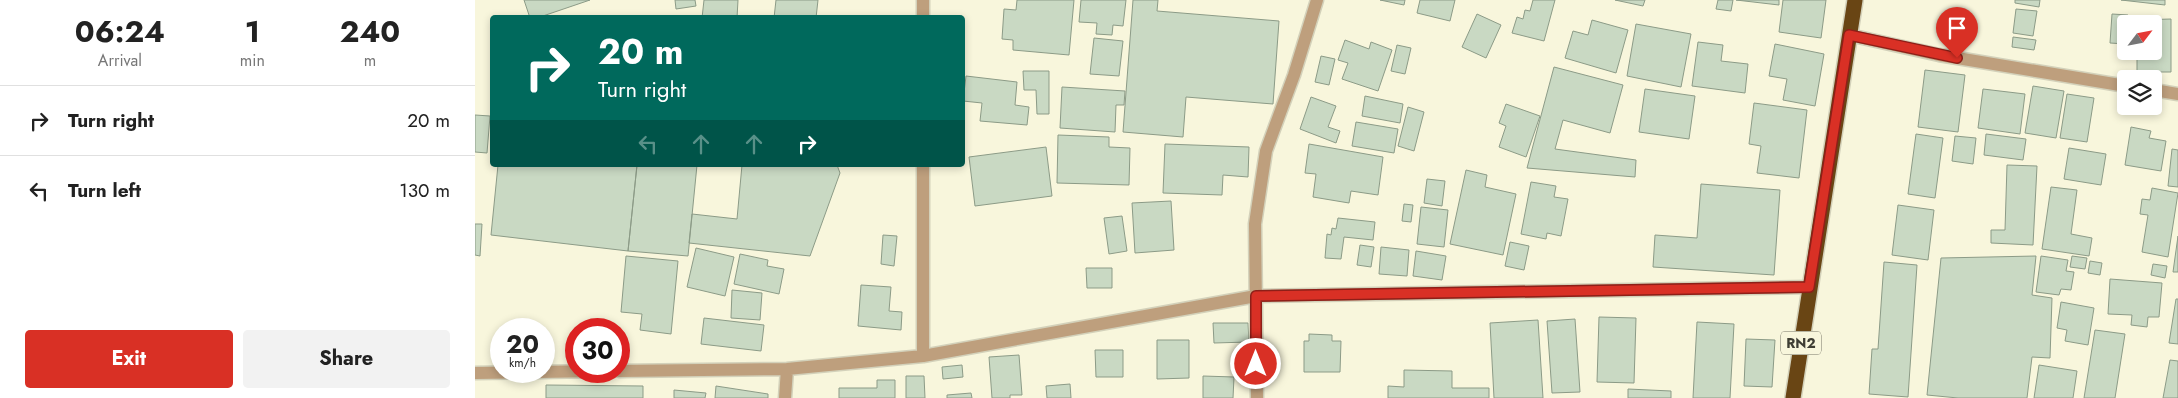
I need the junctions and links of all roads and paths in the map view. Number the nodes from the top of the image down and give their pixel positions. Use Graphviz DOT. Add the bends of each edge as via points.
graph roads {
  1 [pos="923,0"];
  2 [pos="1317,0"];
  3 [pos="1855,0"];
  4 [pos="923,15"];
  5 [pos="1849,35"];
  6 [pos="2117,85"];
  7 [pos="2162,91"];
  8 [pos="2178,94"];
  9 [pos="923,167"];
  10 [pos="1809,287"];
  11 [pos="1256,296"];
  12 [pos="923,356"];
  13 [pos="787,369"];
  14 [pos="630,371"];
  15 [pos="565,372"];
  16 [pos="475,373"];
  17 [pos="785,398"];
  18 [pos="1257,398"];
  19 [pos="1793,398"];
  1 -- 4 [label="street"];
  2 -- 11 [label="street" via="1267,152 1255,224"];
  3 -- 5 [label="highway, RN2"];
  5 -- 6 [label="street" via="1939,55"];
  5 -- 10 [label="highway, RN2"];
  7 -- 8 [label="street"];
  9 -- 12 [label="street"];
  10 -- 11 [label="street"];
  10 -- 19 [label="highway, RN2"];
  11 -- 12 [label="street"];
  11 -- 18 [label="street"];
  12 -- 13 [label="street"];
  13 -- 14 [label="street"];
  13 -- 17 [label="street"];
  15 -- 16 [label="street"];
}
